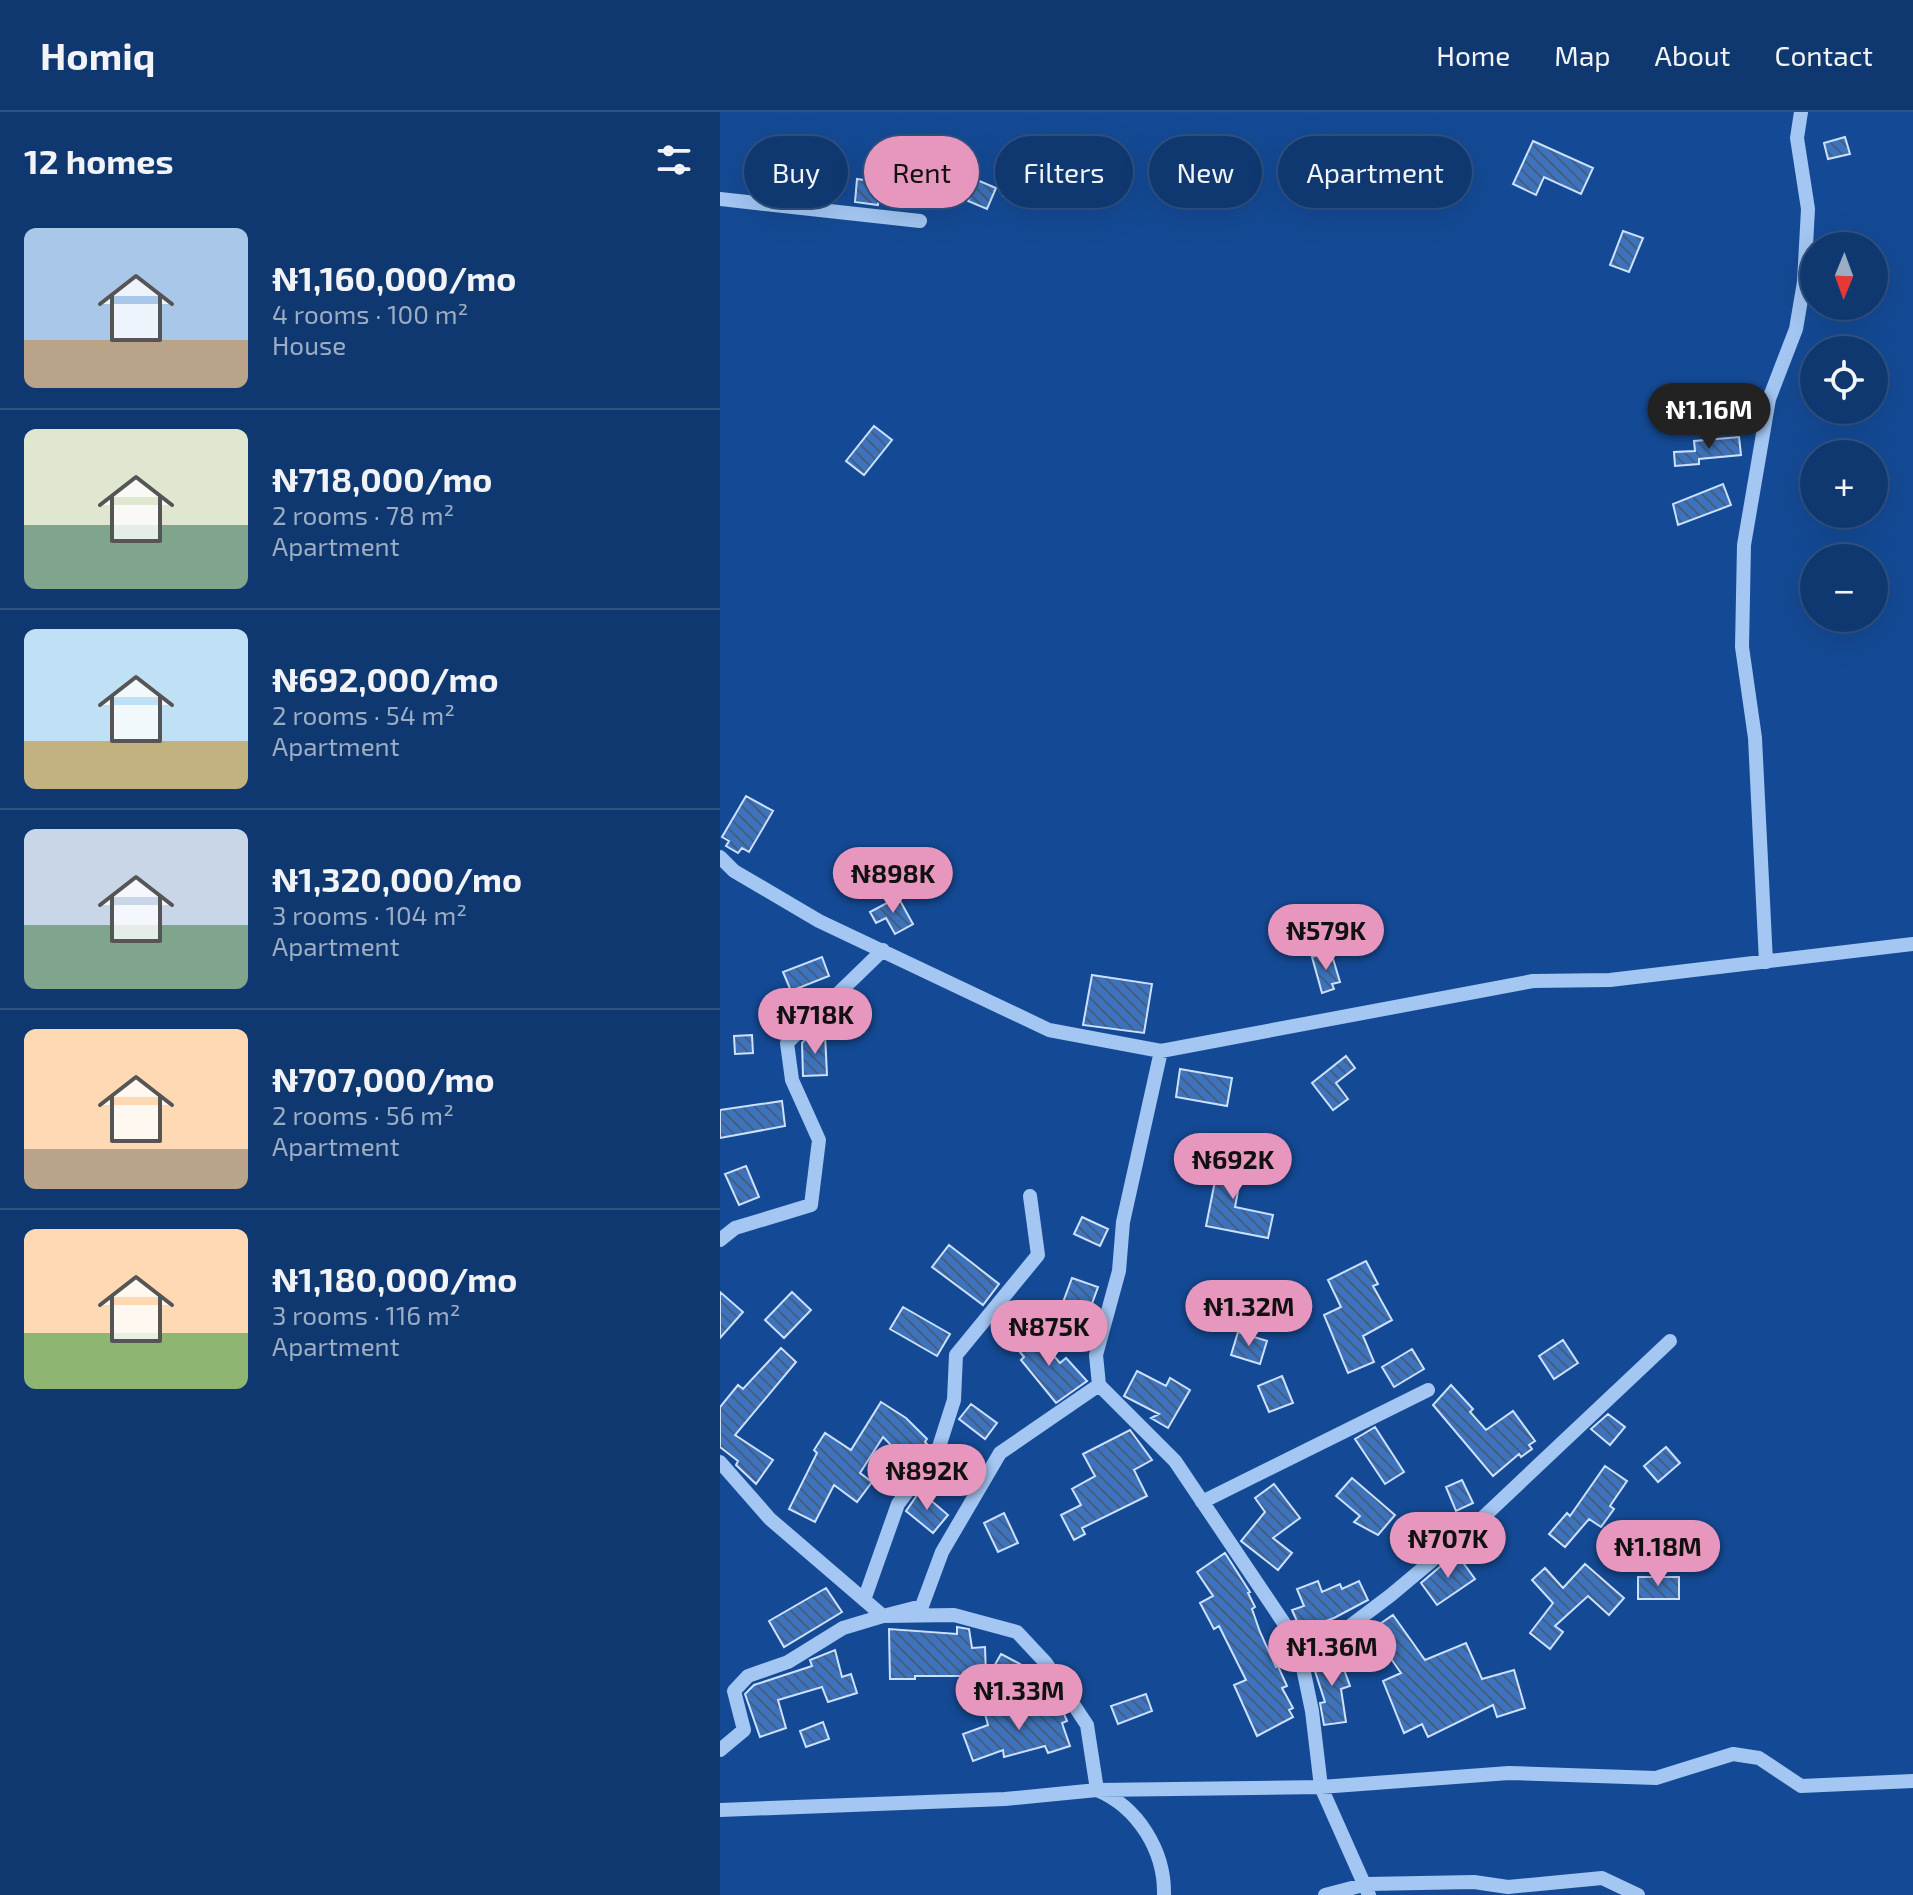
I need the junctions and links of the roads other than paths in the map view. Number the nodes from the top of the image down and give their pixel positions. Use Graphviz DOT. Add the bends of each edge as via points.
graph roads {
  1 [pos="1801,112"];
  2 [pos="720,199"];
  3 [pos="920,221"];
  4 [pos="720,857"];
  5 [pos="1913,944"];
  6 [pos="883,950"];
  7 [pos="1766,962"];
  8 [pos="1161,1051"];
  9 [pos="1030,1196"];
  10 [pos="720,1240"];
  11 [pos="1670,1341"];
  12 [pos="1099,1385"];
  13 [pos="1428,1390"];
  14 [pos="720,1462"];
  15 [pos="1202,1502"];
  16 [pos="864,1600"];
  17 [pos="883,1616"];
  18 [pos="1298,1644"];
  19 [pos="720,1750"];
  20 [pos="1913,1781"];
  21 [pos="1321,1787"];
  22 [pos="1097,1790"];
  23 [pos="720,1810"];
  24 [pos="1368,1889"];
  25 [pos="1164,1895"];
  26 [pos="1325,1895"];
  27 [pos="1638,1895"];
  1 -- 7 [label="street" via="1797,138 1808,209 1804,282 1796,329 1769,399 1744,545 1742,647 1755,738"];
  2 -- 3 [label="street"];
  4 -- 6 [label="street" via="734,871 819,921"];
  5 -- 7 [label="street"];
  6 -- 8 [label="street" via="1049,1030"];
  6 -- 10 [label="street" via="787,1043 792,1080 819,1140 811,1205 735,1228"];
  7 -- 8 [label="street" via="1610,980 1533,981"];
  8 -- 12 [label="street" via="1123,1222 1119,1271 1096,1355"];
  9 -- 16 [label="street" via="1038,1255 956,1355 954,1400 938,1450 898,1504"];
  11 -- 18 [label="street" via="1477,1523 1391,1595 1346,1629 1313,1644"];
  12 -- 15 [label="street" via="1175,1461"];
  12 -- 17 [label="street" via="1000,1453 942,1552 922,1606"];
  13 -- 15 [label="street"];
  14 -- 16 [label="street" via="770,1519"];
  15 -- 18 [label="street"];
  16 -- 17 [label="street"];
  17 -- 19 [label="street" via="843,1628 788,1662 748,1676 734,1691 744,1730"];
  17 -- 22 [label="street" via="954,1615 1017,1632 1046,1663 1087,1725"];
  18 -- 21 [label="street"];
  20 -- 21 [label="street" via="1801,1786 1759,1758 1733,1754 1656,1778 1509,1773"];
  21 -- 22 [label="street"];
  21 -- 24 [label="street"];
  22 -- 23 [label="street" via="1005,1799"];
  22 -- 25 [label="street" via="1118,1798 1153,1842 1164,1874"];
  24 -- 26 [label="street"];
  24 -- 27 [label="street" via="1474,1882 1508,1887 1602,1878"];
}
